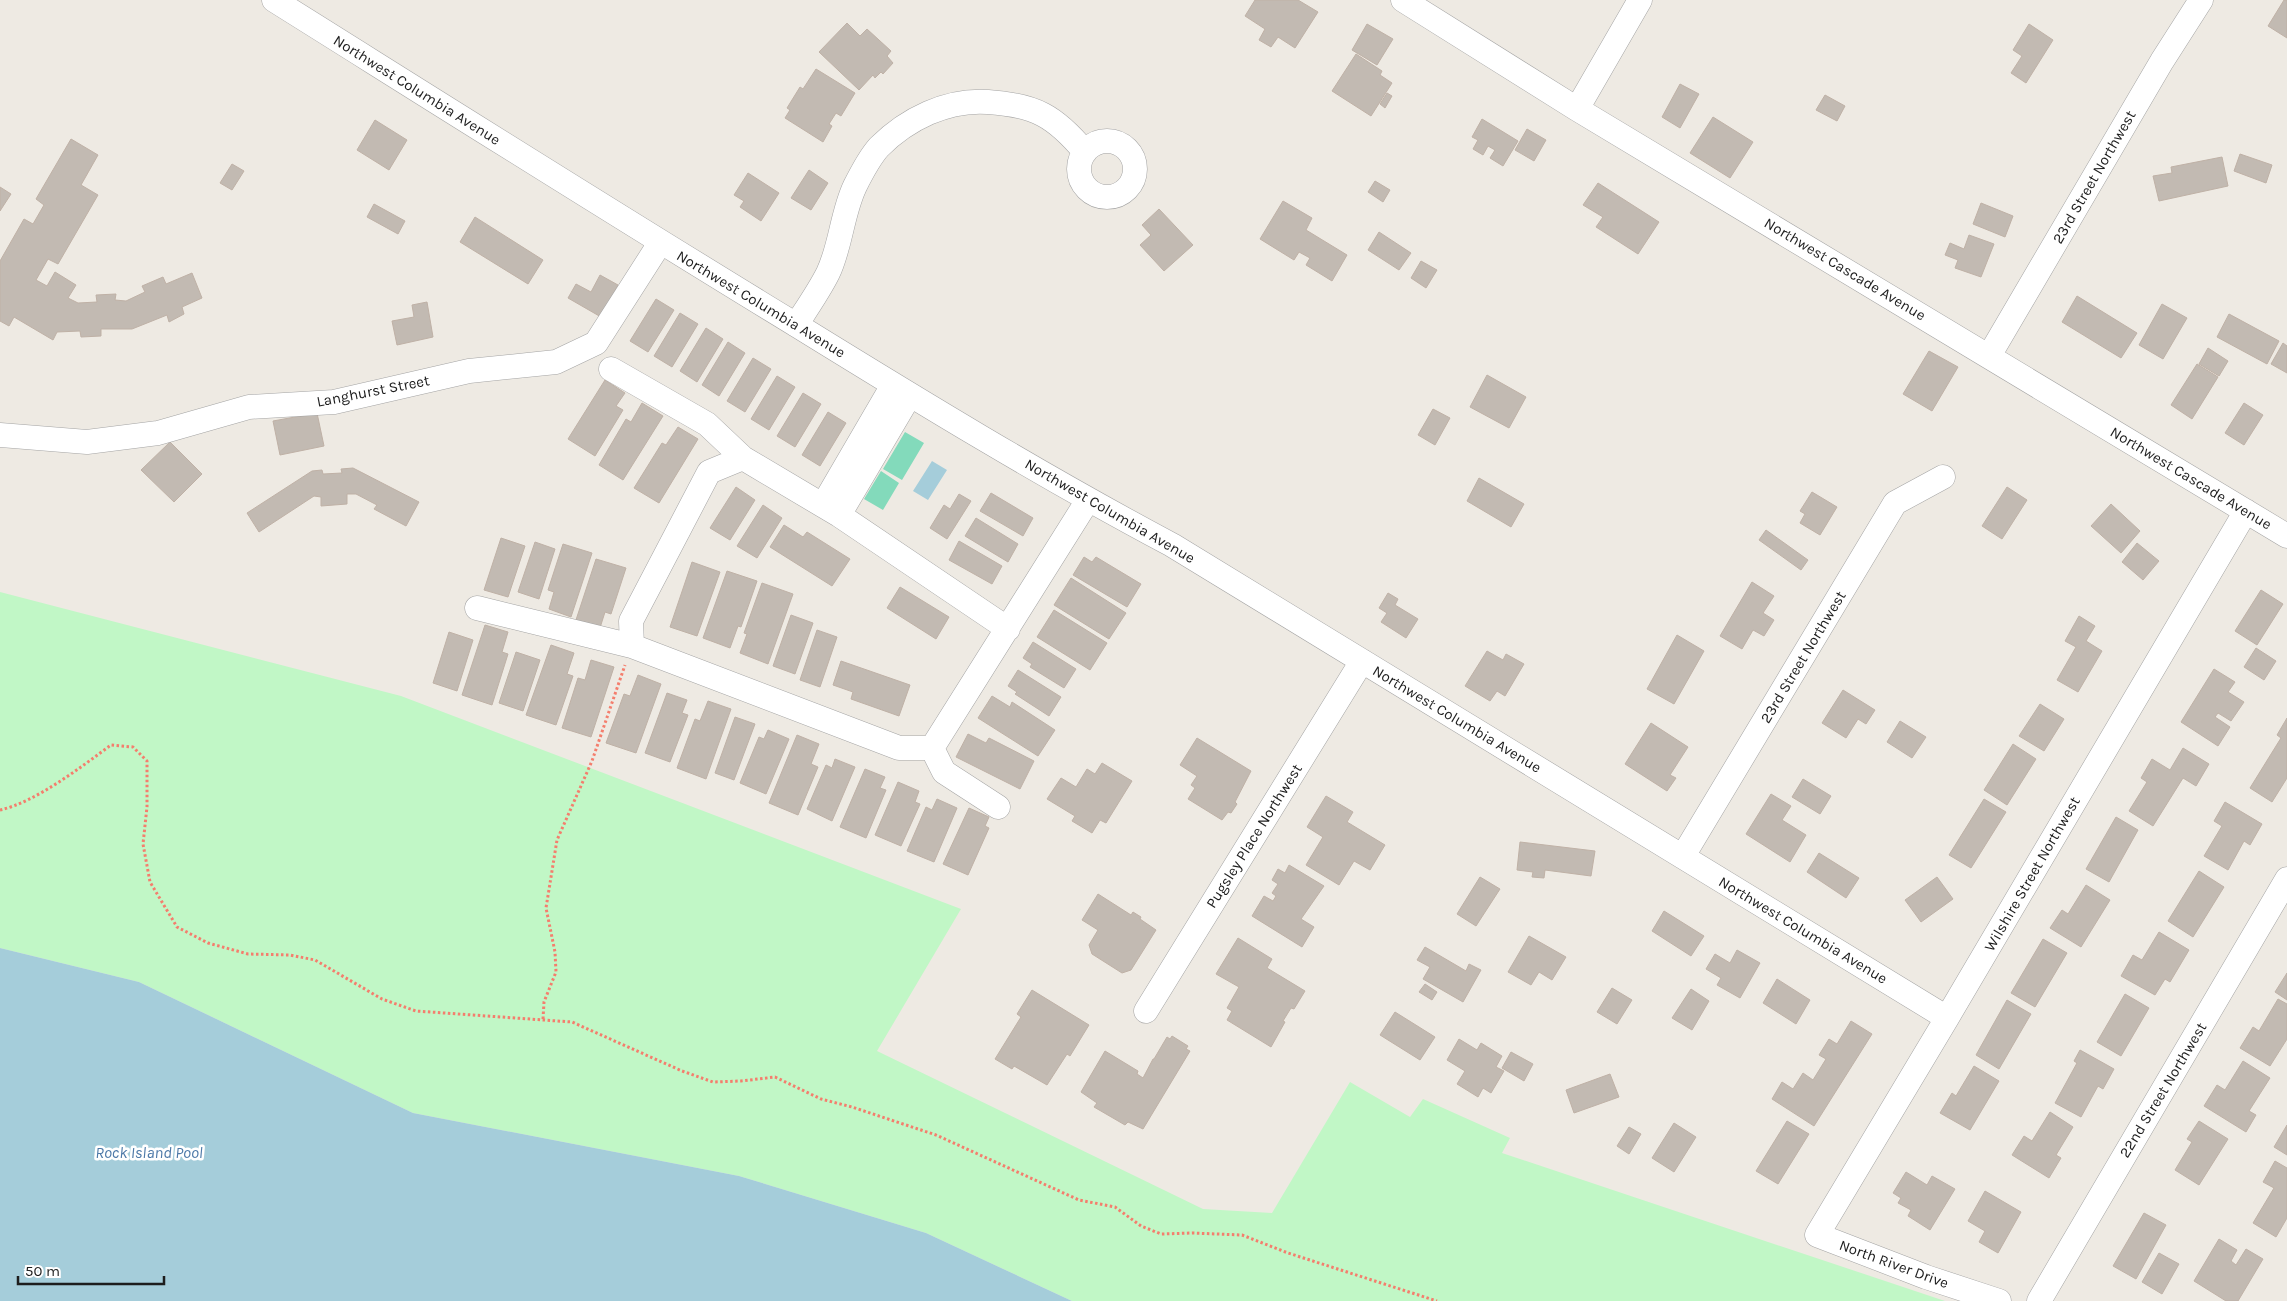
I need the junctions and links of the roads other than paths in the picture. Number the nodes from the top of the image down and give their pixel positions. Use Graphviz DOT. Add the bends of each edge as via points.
graph roads {
  1 [pos="274,0"];
  2 [pos="1403,0"];
  3 [pos="1640,0"];
  4 [pos="2201,0"];
  5 [pos="1578,109"];
  6 [pos="1085,152"];
  7 [pos="660,243"];
  8 [pos="796,326"];
  9 [pos="1990,356"];
  10 [pos="611,369"];
  11 [pos="902,390"];
  12 [pos="0,435"];
  13 [pos="743,458"];
  14 [pos="1943,477"];
  15 [pos="1088,500"];
  16 [pos="831,510"];
  17 [pos="2246,511"];
  18 [pos="2287,536"];
  19 [pos="477,608"];
  20 [pos="1008,629"];
  21 [pos="632,646"];
  22 [pos="1362,661"];
  23 [pos="932,748"];
  24 [pos="998,807"];
  25 [pos="1682,856"];
  26 [pos="2287,879"];
  27 [pos="1146,1011"];
  28 [pos="1947,1018"];
  29 [pos="1817,1235"];
  30 [pos="2000,1301"];
  31 [pos="2038,1301"];
  1 -- 7 [label="street, Northwest Columbia Avenue"];
  2 -- 5 [label="street, Northwest Cascade Avenue"];
  3 -- 5 [label="street"];
  4 -- 9 [label="street, 23rd Street Northwest"];
  5 -- 9 [label="street, Northwest Cascade Avenue"];
  6 -- 8 [label="street" via="1049,116 1015,104 974,101 938,108 908,123 878,148 855,187 828,272"];
  7 -- 8 [label="street, Northwest Columbia Avenue"];
  7 -- 12 [label="street, Langhurst Street" via="596,343 556,362 469,371 334,402 249,407 158,433 87,442"];
  8 -- 11 [label="street, Northwest Columbia Avenue"];
  9 -- 17 [label="street, Northwest Cascade Avenue"];
  10 -- 13 [label="street" via="707,424"];
  11 -- 15 [label="street, Northwest Columbia Avenue"];
  11 -- 16 [label="street"];
  13 -- 16 [label="street"];
  13 -- 21 [label="street" via="709,472 631,620"];
  14 -- 25 [label="street, 23rd Street Northwest" via="1895,503"];
  15 -- 20 [label="street"];
  15 -- 22 [label="street, Northwest Columbia Avenue" via="1172,545"];
  16 -- 20 [label="street"];
  17 -- 18 [label="street, Northwest Cascade Avenue"];
  17 -- 28 [label="street, Wilshire Street Northwest"];
  19 -- 21 [label="street"];
  20 -- 23 [label="street"];
  21 -- 23 [label="street" via="899,748"];
  22 -- 25 [label="street, Northwest Columbia Avenue"];
  22 -- 27 [label="street, Pugsley Place Northwest"];
  23 -- 24 [label="street" via="944,772"];
  25 -- 28 [label="street, Northwest Columbia Avenue"];
  26 -- 31 [label="street, 22nd Street Northwest"];
  28 -- 29 [label="street, Wilshire Street Northwest"];
  29 -- 30 [label="street, North River Drive" via="1926,1277"];
}
